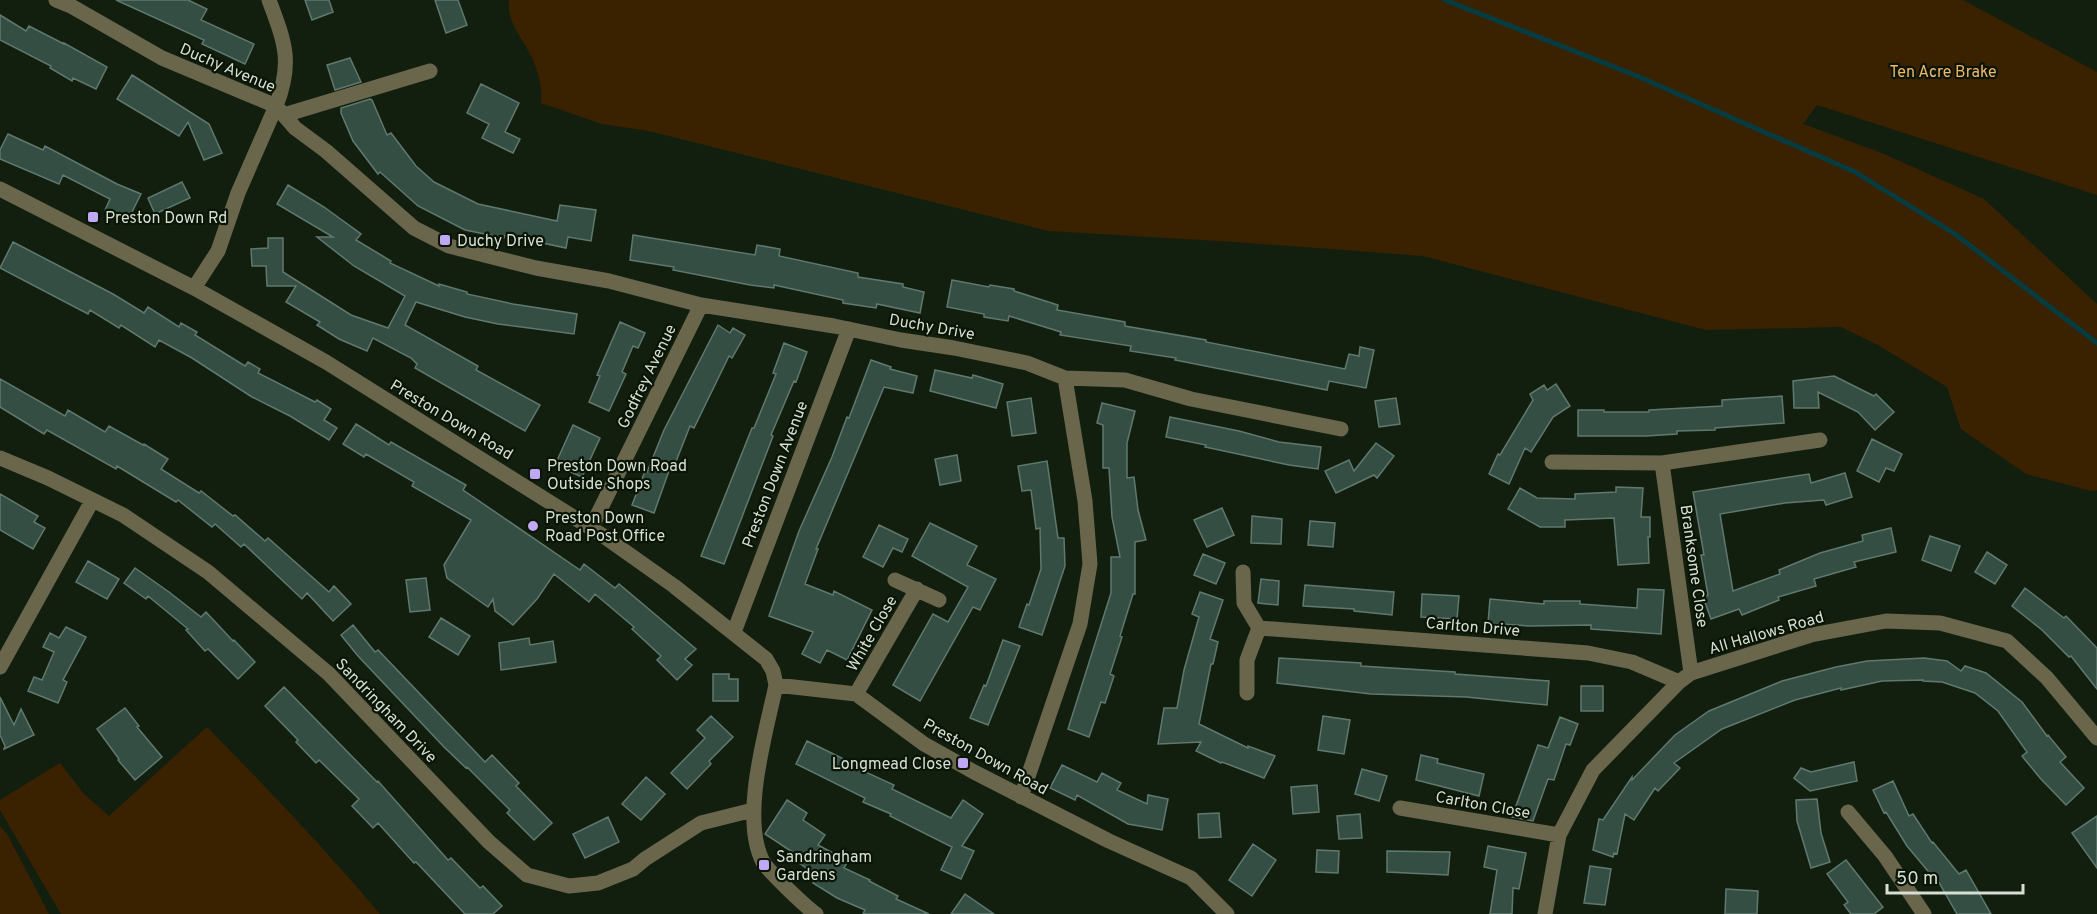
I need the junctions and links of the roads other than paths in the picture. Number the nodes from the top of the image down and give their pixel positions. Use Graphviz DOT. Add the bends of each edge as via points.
graph roads {
  1 [pos="56,0"];
  2 [pos="269,0"];
  3 [pos="430,71"];
  4 [pos="280,110"];
  5 [pos="0,189"];
  6 [pos="194,288"];
  7 [pos="701,305"];
  8 [pos="849,329"];
  9 [pos="1065,378"];
  10 [pos="1341,429"];
  11 [pos="1820,440"];
  12 [pos="0,458"];
  13 [pos="1552,462"];
  14 [pos="1662,464"];
  15 [pos="92,501"];
  16 [pos="591,528"];
  17 [pos="1242,572"];
  18 [pos="894,580"];
  19 [pos="917,589"];
  20 [pos="939,600"];
  21 [pos="1259,628"];
  22 [pos="734,632"];
  23 [pos="0,667"];
  24 [pos="1685,677"];
  25 [pos="776,685"];
  26 [pos="1247,693"];
  27 [pos="856,694"];
  28 [pos="2097,738"];
  29 [pos="1021,797"];
  30 [pos="1400,808"];
  31 [pos="753,810"];
  32 [pos="1848,812"];
  33 [pos="1559,835"];
  34 [pos="816,914"];
  35 [pos="1227,914"];
  36 [pos="1545,914"];
  37 [pos="1924,914"];
  1 -- 4 [label="street, Duchy Avenue" via="162,58"];
  2 -- 4 [label="street" via="287,61"];
  3 -- 4 [label="street"];
  4 -- 6 [label="street, Duchy Avenue" via="238,193 218,251"];
  4 -- 7 [label="street, Duchy Drive" via="295,128 414,228 449,246"];
  5 -- 6 [label="street, Preston Down Road"];
  6 -- 16 [label="street, Preston Down Road" via="326,362"];
  7 -- 8 [label="street, Duchy Drive"];
  7 -- 16 [label="street, Godfrey Avenue"];
  8 -- 9 [label="street, Duchy Drive" via="1027,363"];
  8 -- 22 [label="street, Preston Down Avenue"];
  9 -- 10 [label="street, Duchy Drive" via="1125,380 1191,399"];
  9 -- 29 [label="street" via="1085,501 1090,564 1080,624"];
  11 -- 14 [label="street"];
  12 -- 15 [label="street, Sandringham Drive"];
  13 -- 14 [label="street"];
  14 -- 24 [label="street, Branksome Close"];
  15 -- 23 [label="street"];
  15 -- 31 [label="street, Sandringham Drive" via="123,515 208,572 321,667 489,842 527,875 569,886 598,883 633,869 701,823"];
  16 -- 22 [label="street, Preston Down Road"];
  17 -- 21 [label="street" via="1244,603"];
  18 -- 19 [label="street, White Close"];
  19 -- 20 [label="street, White Close"];
  19 -- 27 [label="street, White Close"];
  21 -- 24 [label="street, Carlton Drive" via="1588,653"];
  21 -- 26 [label="street" via="1247,660"];
  22 -- 25 [label="street, Preston Down Road" via="766,659"];
  24 -- 28 [label="street, All Hallows Road" via="1811,635 1886,621 1940,623 2007,641 2047,678"];
  24 -- 33 [label="street, All Hallows Road" via="1593,771"];
  25 -- 27 [label="street, Preston Down Road"];
  25 -- 31 [label="street"];
  27 -- 29 [label="street, Preston Down Road" via="924,744"];
  29 -- 35 [label="street, Preston Down Road" via="1191,878"];
  30 -- 33 [label="street, Carlton Close"];
  31 -- 34 [label="street" via="764,865"];
  32 -- 37 [label="street" via="1885,856"];
  33 -- 36 [label="street, All Hallows Road"];
}
